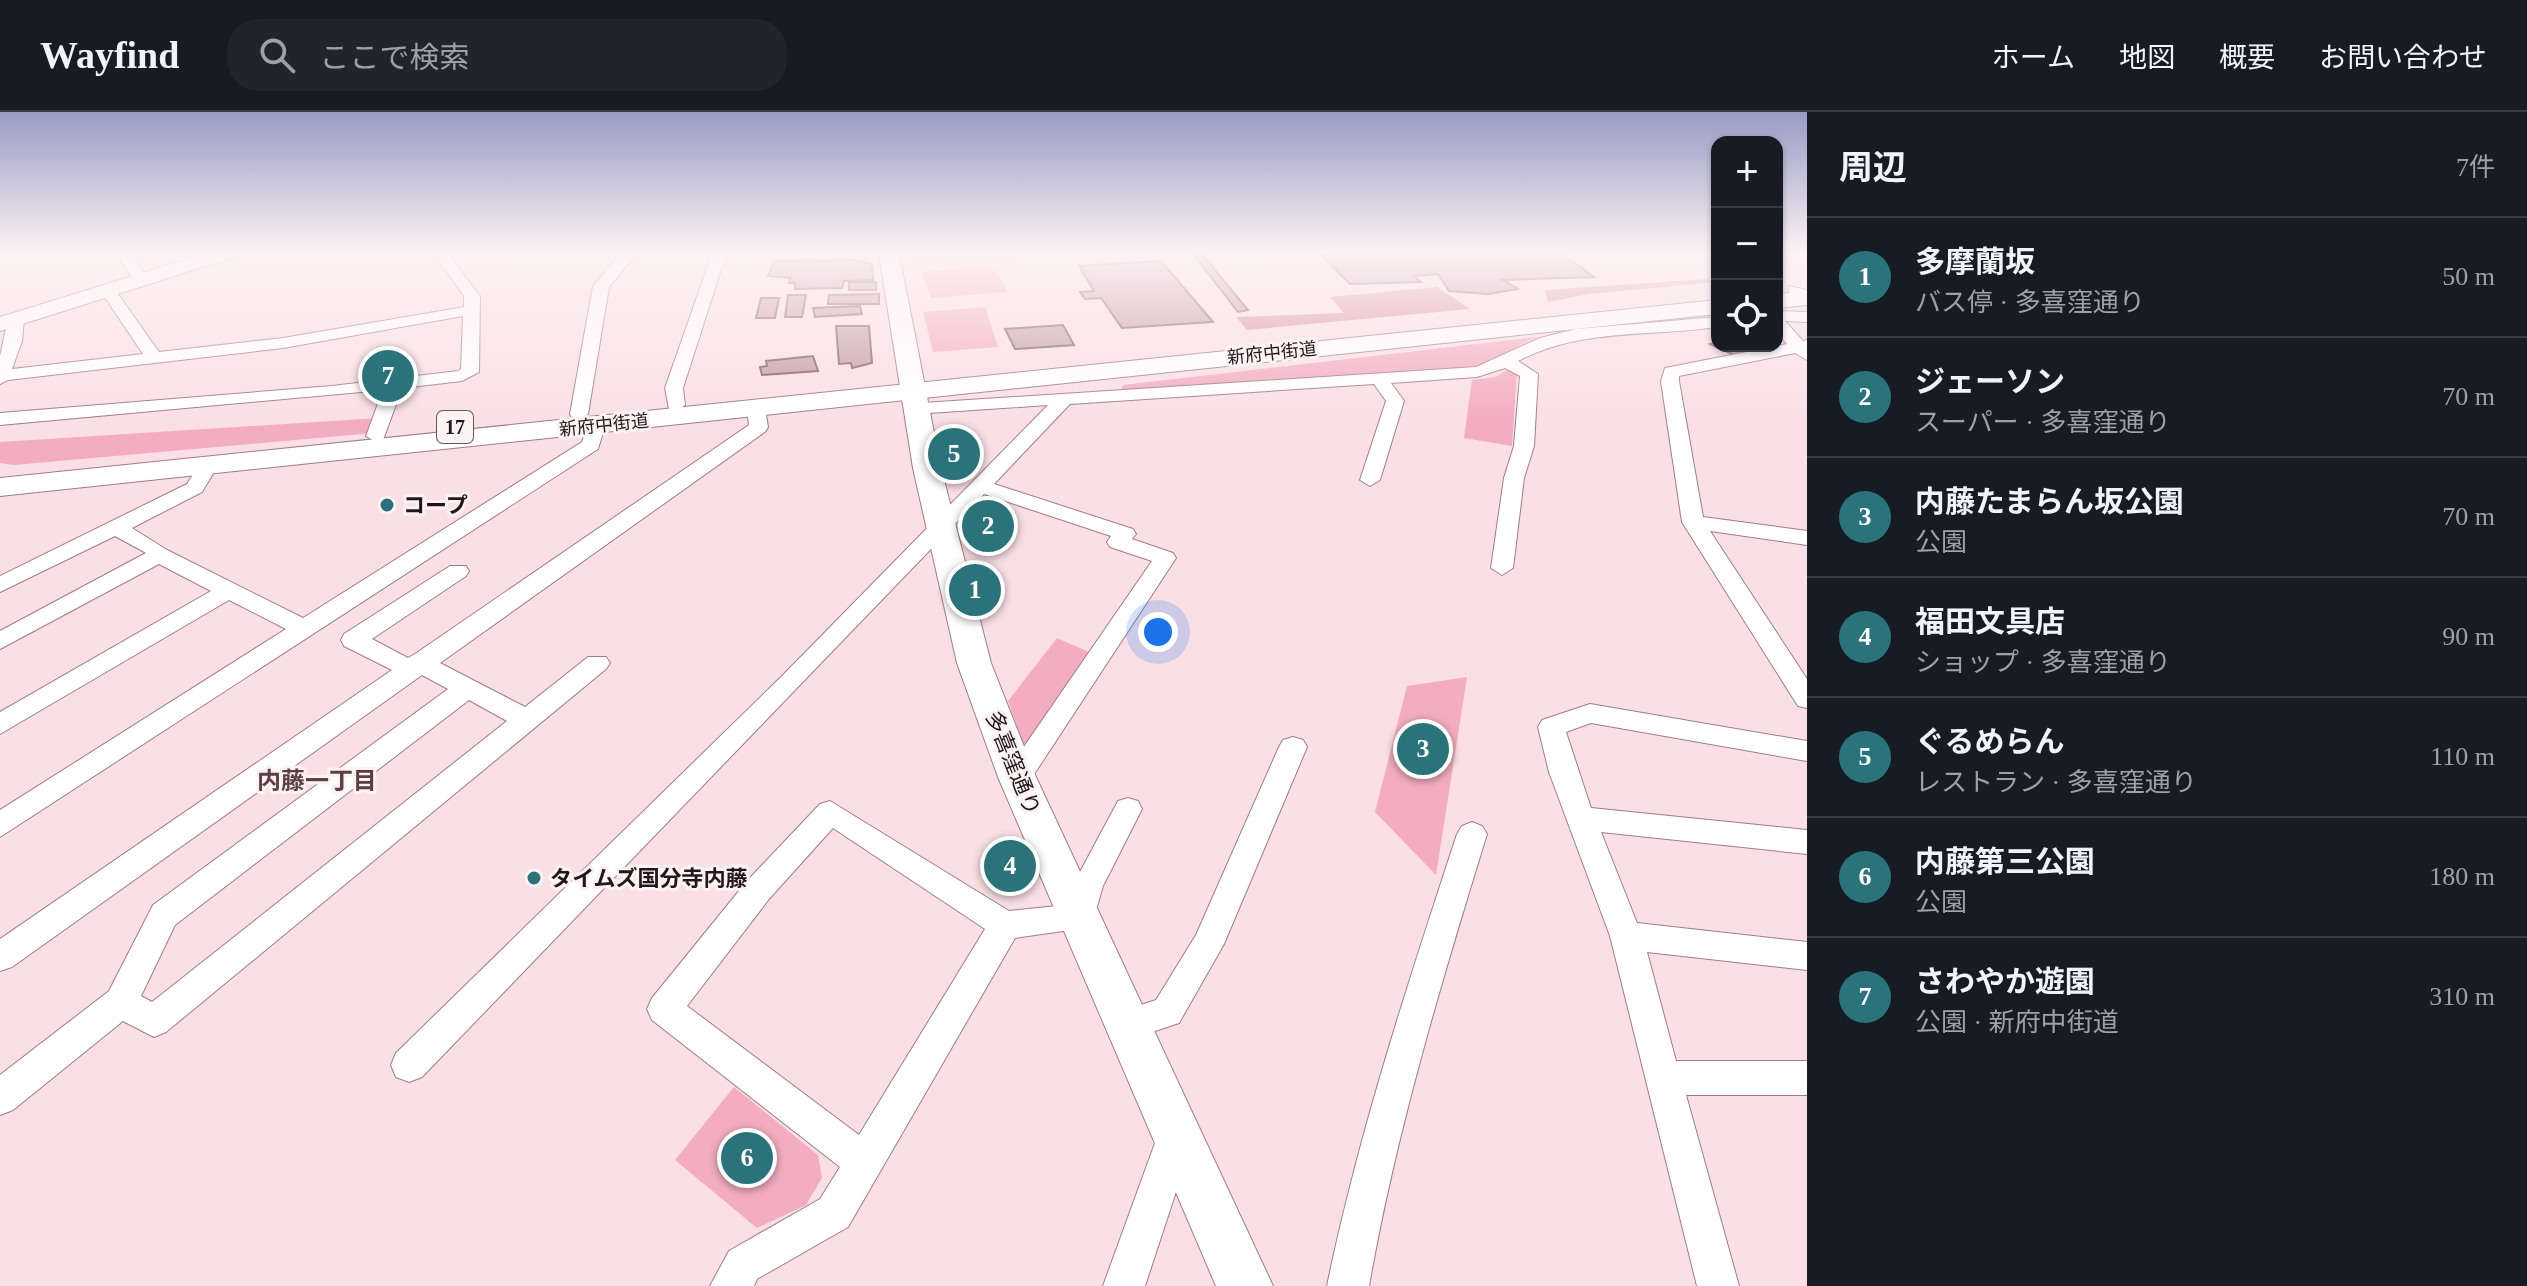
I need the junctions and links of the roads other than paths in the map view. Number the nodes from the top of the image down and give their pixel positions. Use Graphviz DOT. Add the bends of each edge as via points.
graph roads {
  1 [pos="49,309"];
  2 [pos="121,309"];
  3 [pos="599,309"];
  4 [pos="701,309"];
  5 [pos="898,309"];
  6 [pos="1618,309"];
  7 [pos="1700,309"];
  8 [pos="472,310"];
  9 [pos="1807,317"];
  10 [pos="1783,319"];
  11 [pos="8,322"];
  12 [pos="1711,323"];
  13 [pos="1783,325"];
  14 [pos="1804,348"];
  15 [pos="5,356"];
  16 [pos="154,358"];
  17 [pos="1507,362"];
  18 [pos="1,377"];
  19 [pos="1380,380"];
  20 [pos="394,385"];
  21 [pos="912,393"];
  22 [pos="1065,398"];
  23 [pos="676,405"];
  24 [pos="756,409"];
  25 [pos="0,419"];
  26 [pos="588,420"];
  27 [pos="376,436"];
  28 [pos="0,459"];
  29 [pos="207,467"];
  30 [pos="52,469"];
  31 [pos="0,473"];
  32 [pos="1370,480"];
  33 [pos="981,486"];
  34 [pos="0,487"];
  35 [pos="0,501"];
  36 [pos="1693,522"];
  37 [pos="941,526"];
  38 [pos="116,528"];
  39 [pos="1807,538"];
  40 [pos="159,555"];
  41 [pos="1502,568"];
  42 [pos="458,571"];
  43 [pos="0,585"];
  44 [pos="229,590"];
  45 [pos="303,628"];
  46 [pos="0,641"];
  47 [pos="597,663"];
  48 [pos="413,665"];
  49 [pos="467,688"];
  50 [pos="1807,699"];
  51 [pos="528,720"];
  52 [pos="0,724"];
  53 [pos="1293,747"];
  54 [pos="1807,751"];
  55 [pos="1017,777"];
  56 [pos="1128,809"];
  57 [pos="1582,819"];
  58 [pos="0,825"];
  59 [pos="1472,834"];
  60 [pos="1807,842"];
  61 [pos="1080,917"];
  62 [pos="1005,925"];
  63 [pos="1626,936"];
  64 [pos="1807,956"];
  65 [pos="0,957"];
  66 [pos="121,1002"];
  67 [pos="1128,1024"];
  68 [pos="409,1065"];
  69 [pos="1665,1078"];
  70 [pos="1807,1078"];
  71 [pos="0,1097"];
  72 [pos="1177,1132"];
  73 [pos="862,1161"];
  74 [pos="731,1286"];
  75 [pos="1124,1286"];
  76 [pos="1245,1286"];
  77 [pos="1348,1286"];
  78 [pos="1718,1286"];
  1 -- 11 [label="main road"];
  2 -- 16 [label="street"];
  3 -- 26 [label="street"];
  4 -- 23 [label="street" via="674,388"];
  5 -- 21 [label="main road, 多喜窪通り"];
  6 -- 21 [label="main road, 新府中街道 / 17"];
  7 -- 21 [label="main road, 新府中街道 / 17"];
  8 -- 16 [label="street" via="283,343"];
  8 -- 20 [label="street" via="470,372"];
  9 -- 10 [label="street"];
  11 -- 15 [label="street"];
  12 -- 17 [label="street" via="1557,338"];
  13 -- 14 [label="street"];
  14 -- 36 [label="street" via="1671,372"];
  15 -- 18 [label="street"];
  16 -- 18 [label="street"];
  17 -- 19 [label="street" via="1477,372"];
  17 -- 41 [label="street" via="1529,374 1525,437"];
  19 -- 22 [label="street"];
  19 -- 32 [label="street" via="1395,401"];
  20 -- 25 [label="street"];
  20 -- 27 [label="street"];
  21 -- 22 [label="street"];
  21 -- 23 [label="main road, 新府中街道 / 17"];
  21 -- 24 [label="main road, 新府中街道 / 17"];
  21 -- 37 [label="main road, 多喜窪通り"];
  22 -- 33 [label="street"];
  23 -- 26 [label="main road, 新府中街道 / 17"];
  24 -- 26 [label="main road, 新府中街道 / 17"];
  24 -- 48 [label="street" via="759,427"];
  26 -- 27 [label="main road, 新府中街道 / 17"];
  26 -- 29 [label="main road, 新府中街道 / 17"];
  26 -- 45 [label="street" via="591,445"];
  27 -- 30 [label="main road, 新府中街道 / 17"];
  28 -- 30 [label="main road, 17" via="27,457"];
  29 -- 34 [label="main road, 新府中街道 / 17"];
  29 -- 35 [label="main road, 17"];
  29 -- 38 [label="street" via="195,488"];
  30 -- 31 [label="main road, 新府中街道 / 17"];
  33 -- 37 [label="street"];
  33 -- 55 [label="street" via="1125,534 1118,542 1165,558"];
  36 -- 39 [label="street"];
  36 -- 50 [label="street"];
  37 -- 55 [label="main road, 多喜窪通り" via="974,663"];
  37 -- 68 [label="street"];
  38 -- 40 [label="street"];
  38 -- 43 [label="street"];
  40 -- 44 [label="street"];
  40 -- 46 [label="street"];
  42 -- 48 [label="street" via="353,640"];
  44 -- 45 [label="street"];
  44 -- 52 [label="street"];
  45 -- 58 [label="street"];
  47 -- 51 [label="street"];
  48 -- 49 [label="street"];
  48 -- 65 [label="street"];
  49 -- 51 [label="street"];
  49 -- 66 [label="street" via="164,915"];
  51 -- 66 [label="street" via="154,1021"];
  53 -- 67 [label="street" via="1208,944 1167,1012"];
  54 -- 57 [label="street" via="1590,713 1551,727"];
  55 -- 61 [label="main road, 多喜窪通り"];
  56 -- 61 [label="street" via="1088,885"];
  57 -- 60 [label="street"];
  57 -- 63 [label="street"];
  59 -- 77 [label="street" via="1406,1040"];
  61 -- 62 [label="street"];
  61 -- 67 [label="main road, 多喜窪通り"];
  62 -- 73 [label="street"];
  62 -- 73 [label="street" via="830,812 758,890 664,1009"];
  63 -- 64 [label="street"];
  63 -- 69 [label="street"];
  66 -- 71 [label="street"];
  67 -- 72 [label="main road, 多喜窪通り"];
  69 -- 70 [label="street"];
  69 -- 78 [label="street"];
  72 -- 75 [label="street"];
  72 -- 76 [label="main road, 多喜窪通り"];
  73 -- 74 [label="street" via="834,1213 743,1265"];
}
